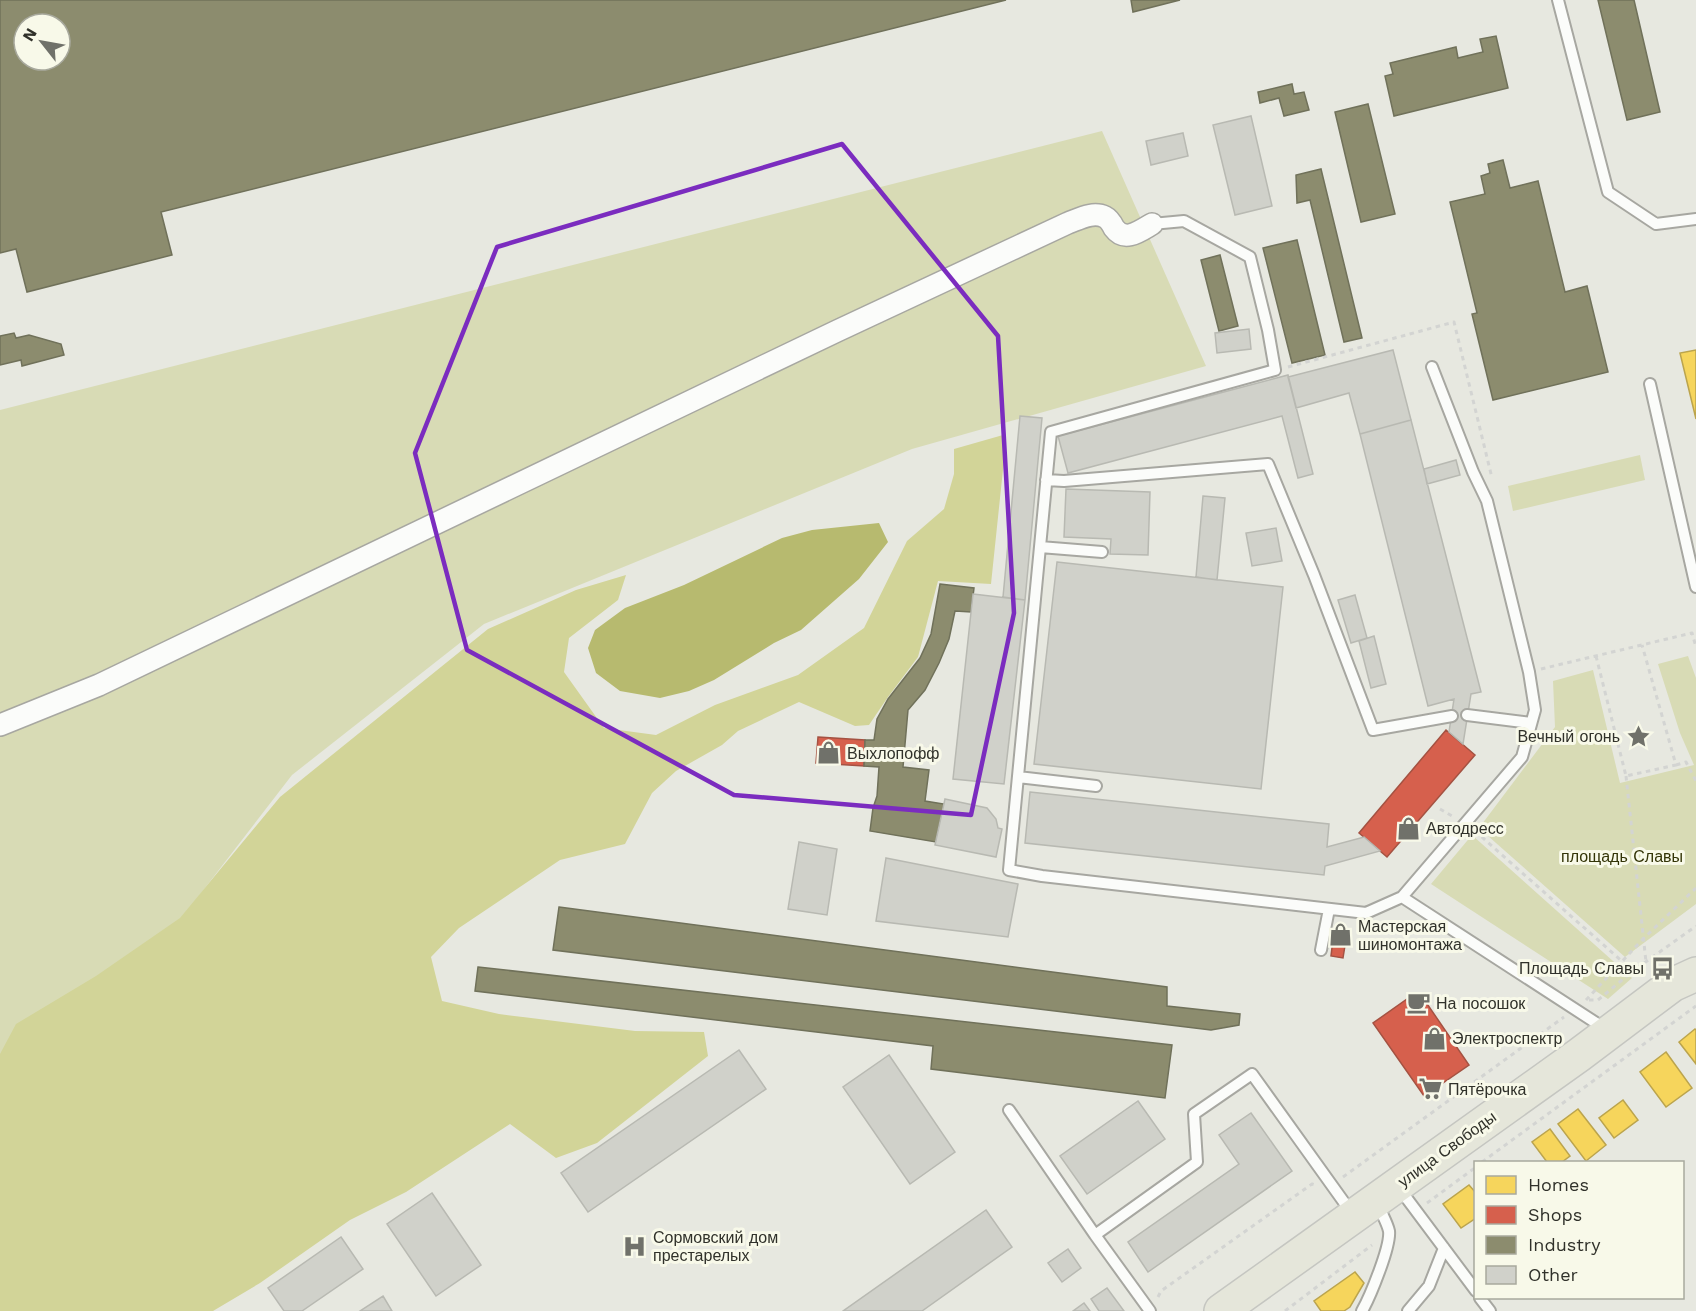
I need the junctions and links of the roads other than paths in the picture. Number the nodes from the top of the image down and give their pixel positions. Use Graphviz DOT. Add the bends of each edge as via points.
graph roads {
  1 [pos="1558,0"];
  2 [pos="1696,219"];
  3 [pos="1152,224"];
  4 [pos="1432,368"];
  5 [pos="1650,384"];
  6 [pos="1046,480"];
  7 [pos="1040,547"];
  8 [pos="1102,552"];
  9 [pos="1696,587"];
  10 [pos="1467,715"];
  11 [pos="1452,716"];
  12 [pos="1531,723"];
  13 [pos="0,725"];
  14 [pos="1018,777"];
  15 [pos="1096,786"];
  16 [pos="1402,897"];
  17 [pos="1329,909"];
  18 [pos="1321,950"];
  19 [pos="1696,958"];
  20 [pos="1688,988"];
  21 [pos="1610,1032"];
  22 [pos="1009,1110"];
  23 [pos="1376,1200"];
  24 [pos="1095,1235"];
  25 [pos="1444,1248"];
  26 [pos="1474,1288"];
  27 [pos="1481,1299"];
  28 [pos="1150,1311"];
  29 [pos="1221,1311"];
  30 [pos="1362,1311"];
  31 [pos="1408,1311"];
  32 [pos="1490,1311"];
  1 -- 2 [label="lane" via="1608,192 1656,224"];
  3 -- 6 [label="lane" via="1184,221 1250,257 1275,370 1051,432"];
  3 -- 13 [label="street" via="1128,236 1116,231 1104,217 1090,215 1068,223 99,685"];
  4 -- 12 [label="lane" via="1487,501 1529,672 1535,710"];
  5 -- 9 [label="lane"];
  6 -- 7 [label="lane"];
  6 -- 11 [label="lane" via="1268,464 1373,730"];
  7 -- 8 [label="lane"];
  7 -- 14 [label="lane"];
  10 -- 12 [label="lane"];
  12 -- 16 [label="lane" via="1522,757"];
  14 -- 15 [label="lane"];
  14 -- 17 [label="lane" via="1009,870"];
  16 -- 17 [label="lane" via="1366,913"];
  16 -- 21 [label="lane"];
  17 -- 18 [label="lane"];
  19 -- 20 [label="street, улица Свободы"];
  20 -- 21 [label="main road, улица Свободы"];
  21 -- 23 [label="main road, улица Свободы"];
  22 -- 24 [label="lane"];
  23 -- 24 [label="lane" via="1330,1185 1252,1074 1194,1114 1197,1162"];
  23 -- 25 [label="lane"];
  23 -- 29 [label="main road, улица Свободы"];
  23 -- 30 [label="lane" via="1389,1232 1383,1260"];
  24 -- 28 [label="lane"];
  25 -- 26 [label="lane"];
  25 -- 31 [label="lane" via="1429,1286"];
  27 -- 32 [label="lane"];
}
